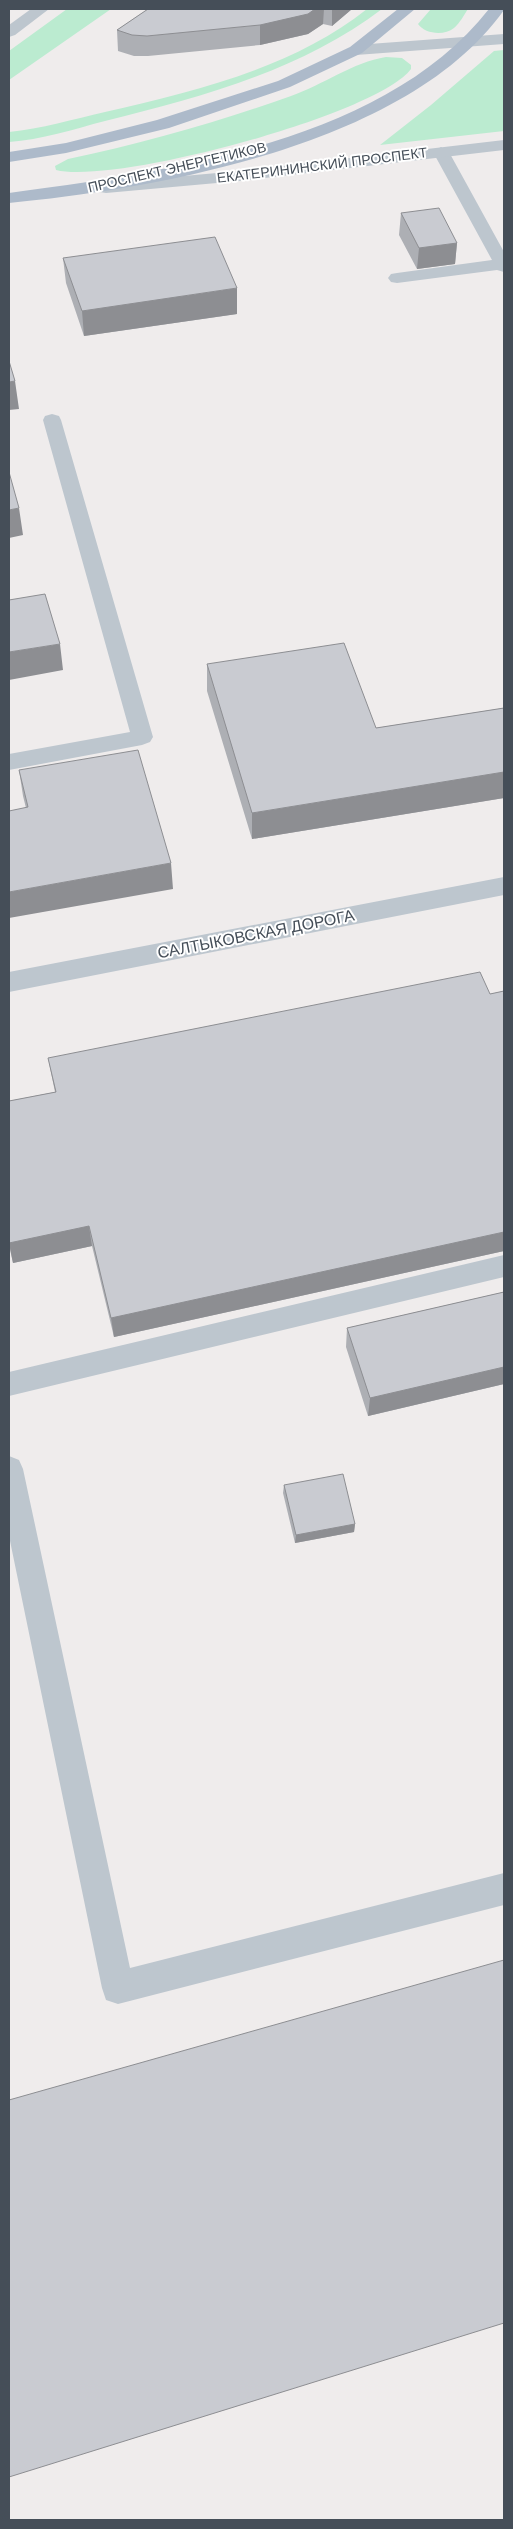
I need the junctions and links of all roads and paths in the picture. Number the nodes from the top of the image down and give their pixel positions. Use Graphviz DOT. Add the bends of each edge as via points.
graph roads {
  1 [pos="41,9"];
  2 [pos="407,9"];
  3 [pos="497,9"];
  4 [pos="9,32"];
  5 [pos="504,39"];
  6 [pos="469,42"];
  7 [pos="356,50"];
  8 [pos="504,144"];
  9 [pos="66,148"];
  10 [pos="441,152"];
  11 [pos="9,157"];
  12 [pos="80,190"];
  13 [pos="9,198"];
  14 [pos="503,266"];
  15 [pos="397,278"];
  16 [pos="52,420"];
  17 [pos="9,762"];
  18 [pos="504,886"];
  19 [pos="9,982"];
  20 [pos="504,1266"];
  21 [pos="9,1384"];
  22 [pos="9,1470"];
  23 [pos="504,1889"];
  1 -- 4 [label="street"];
  2 -- 7 [label="main road"];
  3 -- 6 [label="main road, ПРОСПЕКТ ЭНЕРГЕТИКОВ"];
  5 -- 6 [label="street"];
  6 -- 7 [label="street"];
  6 -- 12 [label="main road, ПРОСПЕКТ ЭНЕРГЕТИКОВ" via="401,92 326,126 230,157"];
  7 -- 9 [label="main road" via="284,84 221,106"];
  8 -- 10 [label="street, ЕКАТЕРИНИНСКИЙ ПРОСПЕКТ"];
  9 -- 11 [label="main road"];
  9 -- 12 [label="main road" via="44,160 40,172 54,184"];
  10 -- 12 [label="street, ЕКАТЕРИНИНСКИЙ ПРОСПЕКТ" via="238,176"];
  10 -- 14 [label="lane"];
  12 -- 13 [label="main road, ПРОСПЕКТ ЭНЕРГЕТИКОВ"];
  14 -- 15 [label="lane"];
  16 -- 17 [label="lane" via="142,737"];
  18 -- 19 [label="street, САЛТЫКОВСКАЯ ДОРОГА"];
  20 -- 21 [label="lane"];
  22 -- 23 [label="lane" via="118,1988"];
}
